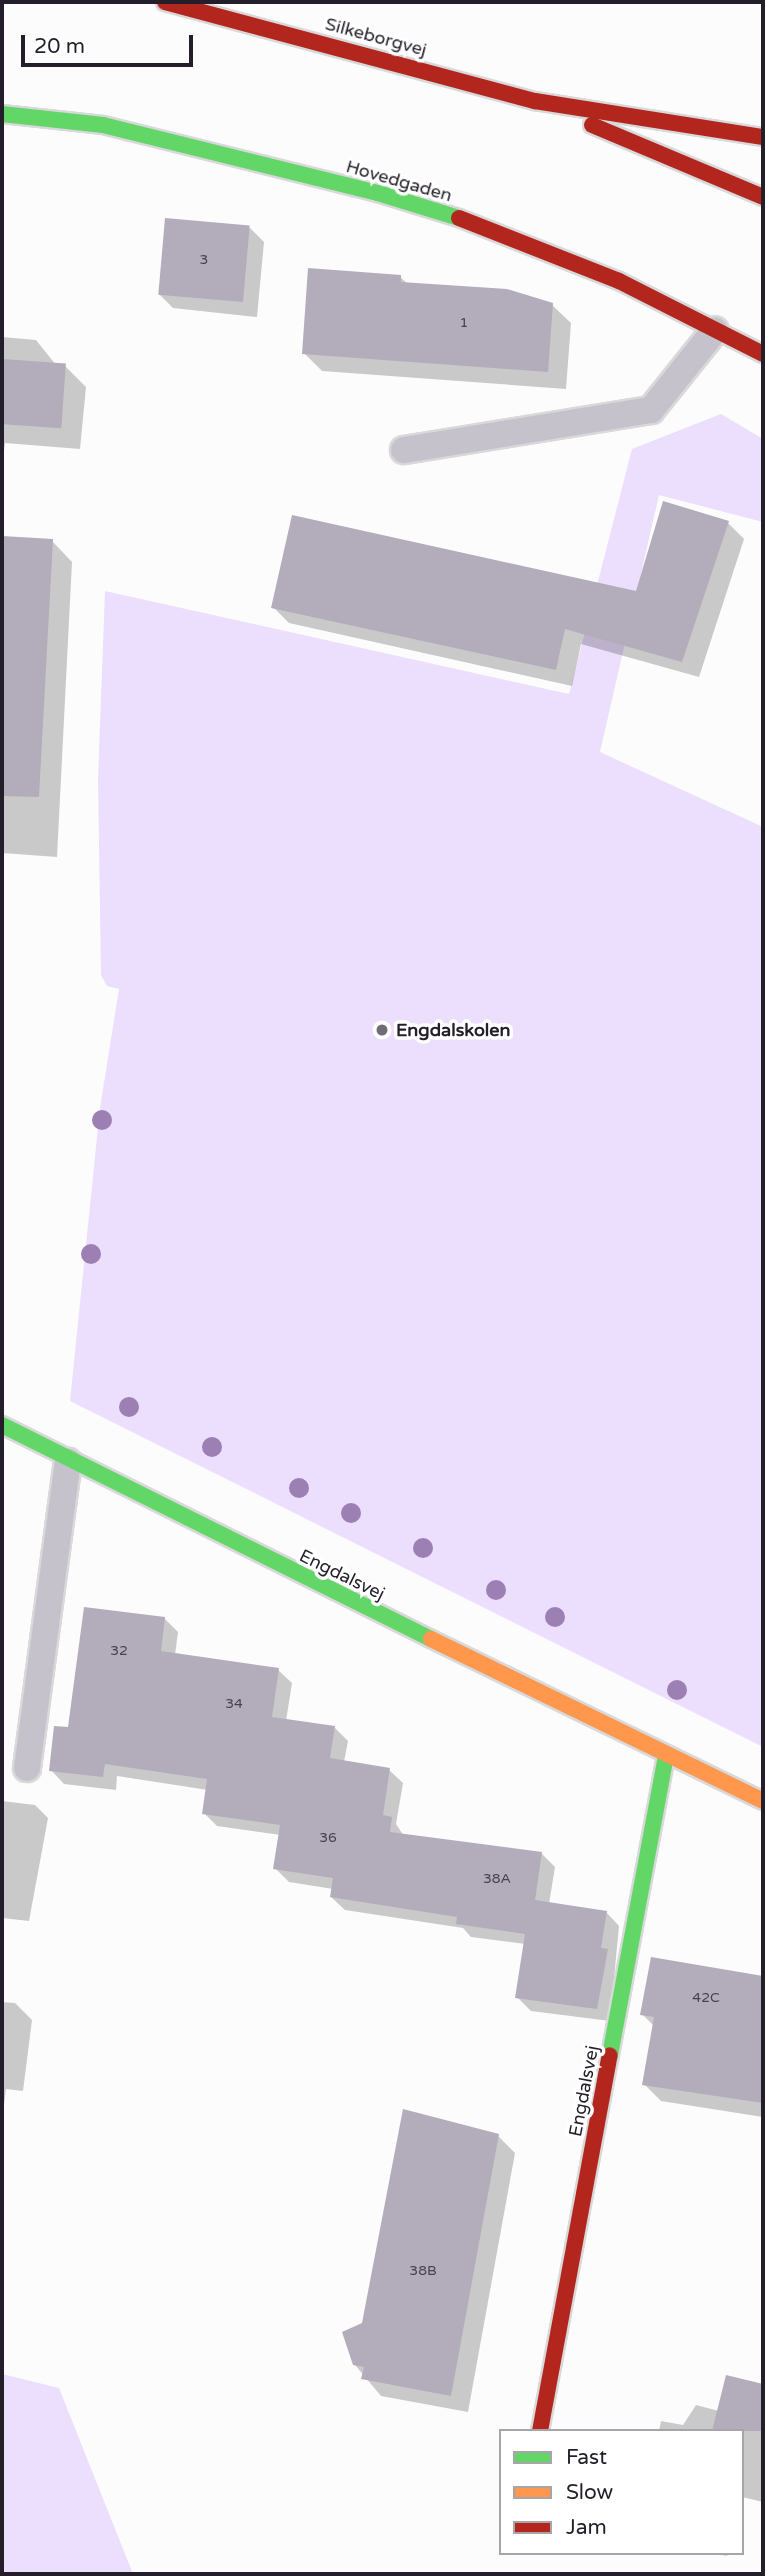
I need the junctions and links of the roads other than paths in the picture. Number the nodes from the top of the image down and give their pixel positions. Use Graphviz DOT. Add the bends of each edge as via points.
graph roads {
  1 [pos="165,2"];
  2 [pos="535,101"];
  3 [pos="2,114"];
  4 [pos="763,137"];
  5 [pos="763,197"];
  6 [pos="715,330"];
  7 [pos="763,354"];
  8 [pos="404,450"];
  9 [pos="2,1425"];
  10 [pos="68,1462"];
  11 [pos="666,1757"];
  12 [pos="26,1768"];
  13 [pos="763,1801"];
  14 [pos="541,2429"];
  1 -- 2 [label="street, Silkeborgvej"];
  2 -- 4 [label="street, Silkeborgvej"];
  2 -- 5 [label="street, Silkeborgvej"];
  3 -- 6 [label="street, Hovedgaden" via="103,125 391,197 499,230 619,281"];
  6 -- 7 [label="street, Hovedgaden"];
  6 -- 8 [label="lane" via="651,410"];
  9 -- 10 [label="street, Engdalsvej"];
  10 -- 11 [label="street, Engdalsvej"];
  10 -- 12 [label="lane"];
  11 -- 13 [label="street, Engdalsvej"];
  11 -- 14 [label="street, Engdalsvej"];
}
